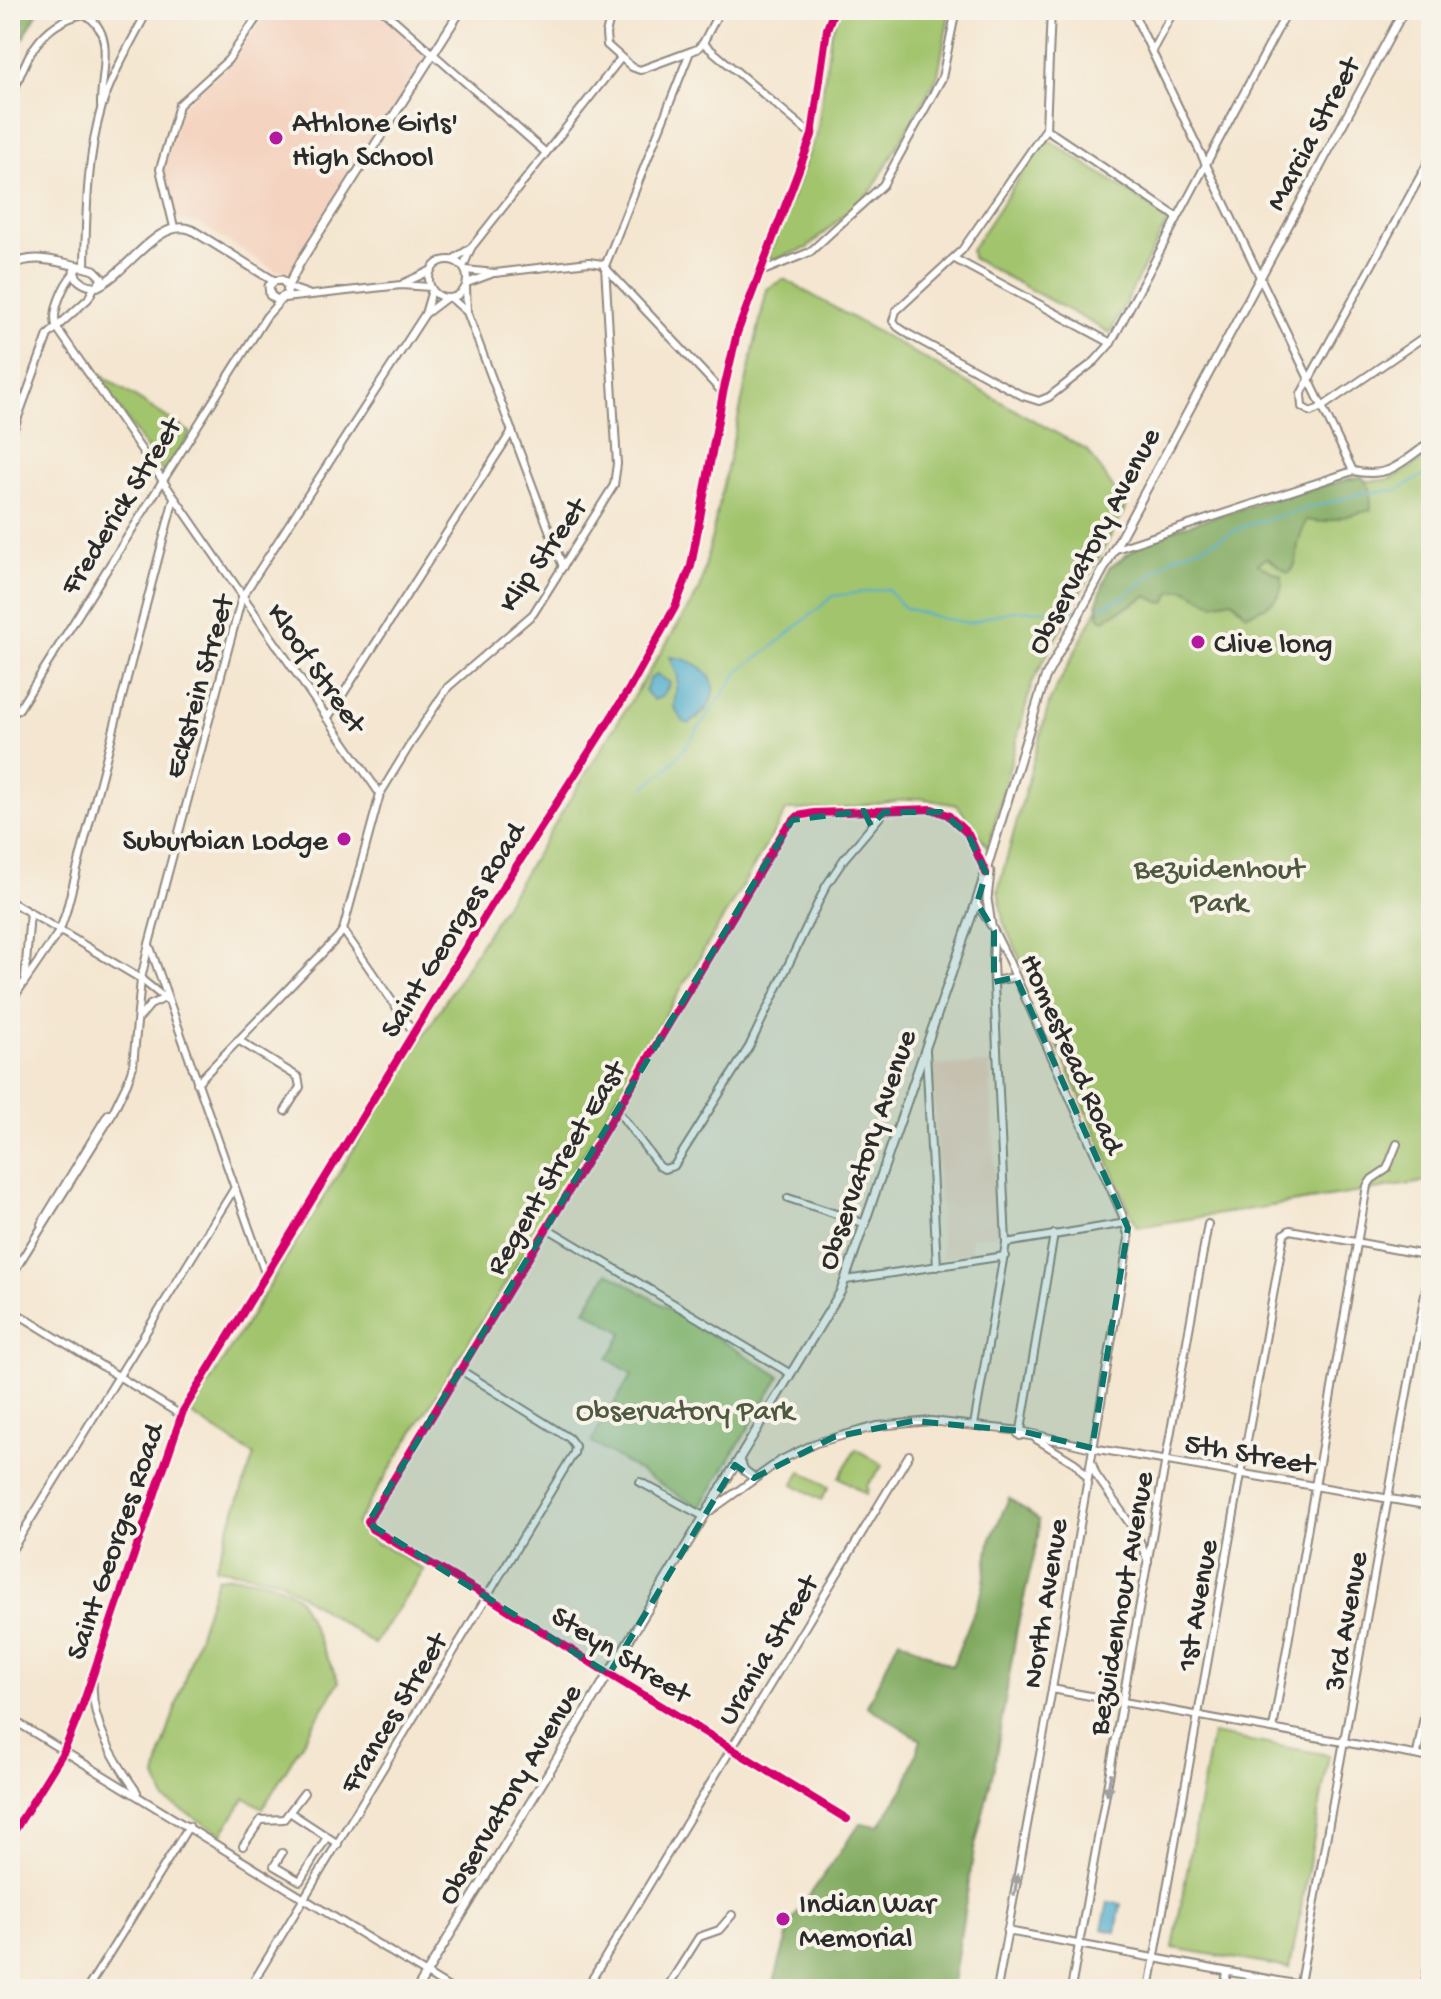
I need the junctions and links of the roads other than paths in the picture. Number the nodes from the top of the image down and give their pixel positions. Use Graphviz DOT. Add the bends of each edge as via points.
graph roads {
  1 [pos="148,10"];
  2 [pos="262,10"];
  3 [pos="383,10"];
  4 [pos="461,10"];
  5 [pos="612,10"];
  6 [pos="720,10"];
  7 [pos="834,10"];
  8 [pos="956,10"];
  9 [pos="1051,10"];
  10 [pos="1132,10"];
  11 [pos="1174,10"];
  12 [pos="1288,10"];
  13 [pos="1404,10"];
  14 [pos="1426,10"];
  15 [pos="87,12"];
  16 [pos="1431,17"];
  17 [pos="703,43"];
  18 [pos="1153,49"];
  19 [pos="690,52"];
  20 [pos="433,55"];
  21 [pos="621,58"];
  22 [pos="10,103"];
  23 [pos="101,109"];
  24 [pos="1046,129"];
  25 [pos="812,135"];
  26 [pos="546,153"];
  27 [pos="1431,157"];
  28 [pos="1205,164"];
  29 [pos="1177,217"];
  30 [pos="174,227"];
  31 [pos="471,248"];
  32 [pos="955,259"];
  33 [pos="452,260"];
  34 [pos="301,261"];
  35 [pos="10,266"];
  36 [pos="605,266"];
  37 [pos="78,268"];
  38 [pos="252,268"];
  39 [pos="464,269"];
  40 [pos="94,270"];
  41 [pos="431,271"];
  42 [pos="117,273"];
  43 [pos="495,273"];
  44 [pos="758,273"];
  45 [pos="1259,278"];
  46 [pos="277,280"];
  47 [pos="401,285"];
  48 [pos="466,285"];
  49 [pos="97,286"];
  50 [pos="288,287"];
  51 [pos="268,289"];
  52 [pos="431,289"];
  53 [pos="309,294"];
  54 [pos="449,298"];
  55 [pos="279,299"];
  56 [pos="467,312"];
  57 [pos="425,314"];
  58 [pos="53,319"];
  59 [pos="57,328"];
  60 [pos="1431,332"];
  61 [pos="48,335"];
  62 [pos="1111,343"];
  63 [pos="1310,380"];
  64 [pos="723,393"];
  65 [pos="1322,407"];
  66 [pos="512,431"];
  67 [pos="10,439"];
  68 [pos="1431,442"];
  69 [pos="1353,471"];
  70 [pos="162,479"];
  71 [pos="174,498"];
  72 [pos="1113,550"];
  73 [pos="563,567"];
  74 [pos="242,597"];
  75 [pos="10,716"];
  76 [pos="327,719"];
  77 [pos="380,794"];
  78 [pos="864,811"];
  79 [pos="884,812"];
  80 [pos="869,829"];
  81 [pos="991,854"];
  82 [pos="986,873"];
  83 [pos="10,901"];
  84 [pos="976,903"];
  85 [pos="30,912"];
  86 [pos="993,928"];
  87 [pos="60,930"];
  88 [pos="343,930"];
  89 [pos="149,944"];
  90 [pos="1016,977"];
  91 [pos="25,978"];
  92 [pos="141,979"];
  93 [pos="994,981"];
  94 [pos="167,1000"];
  95 [pos="10,1003"];
  96 [pos="139,1018"];
  97 [pos="414,1033"];
  98 [pos="238,1040"];
  99 [pos="926,1048"];
  100 [pos="197,1083"];
  101 [pos="617,1110"];
  102 [pos="285,1111"];
  103 [pos="1397,1144"];
  104 [pos="234,1189"];
  105 [pos="788,1198"];
  106 [pos="1126,1223"];
  107 [pos="866,1224"];
  108 [pos="1208,1224"];
  109 [pos="547,1228"];
  110 [pos="1054,1234"];
  111 [pos="1006,1243"];
  112 [pos="1359,1243"];
  113 [pos="1005,1256"];
  114 [pos="1431,1258"];
  115 [pos="937,1267"];
  116 [pos="266,1276"];
  117 [pos="10,1278"];
  118 [pos="846,1280"];
  119 [pos="10,1309"];
  120 [pos="459,1369"];
  121 [pos="791,1374"];
  122 [pos="120,1377"];
  123 [pos="181,1415"];
  124 [pos="974,1425"];
  125 [pos="1019,1433"];
  126 [pos="1036,1439"];
  127 [pos="1061,1441"];
  128 [pos="1092,1448"];
  129 [pos="909,1455"];
  130 [pos="1090,1458"];
  131 [pos="739,1459"];
  132 [pos="1166,1459"];
  133 [pos="1241,1473"];
  134 [pos="1087,1477"];
  135 [pos="754,1478"];
  136 [pos="1100,1481"];
  137 [pos="640,1482"];
  138 [pos="1316,1486"];
  139 [pos="1085,1487"];
  140 [pos="1389,1499"];
  141 [pos="1431,1506"];
  142 [pos="703,1516"];
  143 [pos="372,1529"];
  144 [pos="10,1553"];
  145 [pos="1149,1566"];
  146 [pos="488,1597"];
  147 [pos="93,1674"];
  148 [pos="609,1674"];
  149 [pos="1431,1679"];
  150 [pos="1052,1689"];
  151 [pos="1123,1702"];
  152 [pos="1198,1715"];
  153 [pos="10,1718"];
  154 [pos="1273,1729"];
  155 [pos="1344,1741"];
  156 [pos="732,1748"];
  157 [pos="64,1751"];
  158 [pos="1417,1754"];
  159 [pos="1431,1758"];
  160 [pos="304,1793"];
  161 [pos="140,1796"];
  162 [pos="291,1813"];
  163 [pos="847,1819"];
  164 [pos="189,1826"];
  165 [pos="327,1837"];
  166 [pos="10,1838"];
  167 [pos="338,1844"];
  168 [pos="243,1846"];
  169 [pos="282,1853"];
  170 [pos="304,1899"];
  171 [pos="732,1915"];
  172 [pos="1007,1931"];
  173 [pos="1079,1945"];
  174 [pos="1431,1949"];
  175 [pos="1154,1959"];
  176 [pos="1227,1972"];
  177 [pos="426,1975"];
  178 [pos="1300,1987"];
  179 [pos="87,1989"];
  180 [pos="249,1989"];
  181 [pos="417,1989"];
  182 [pos="451,1989"];
  183 [pos="586,1989"];
  184 [pos="666,1989"];
  185 [pos="997,1989"];
  186 [pos="1071,1989"];
  187 [pos="1149,1989"];
  188 [pos="1224,1989"];
  189 [pos="1322,1989"];
  190 [pos="1424,1989"];
  1 -- 23 [label="street"];
  2 -- 30 [label="street" via="228,60 179,105 160,169"];
  3 -- 20 [label="street"];
  4 -- 20 [label="main road"];
  5 -- 21 [label="street" via="606,41"];
  6 -- 17 [label="street"];
  7 -- 25 [label="street, Saint Georges Road"];
  8 -- 44 [label="street" via="942,78 883,185 810,252"];
  9 -- 24 [label="street"];
  10 -- 18 [label="street"];
  11 -- 18 [label="street"];
  12 -- 28 [label="street"];
  13 -- 45 [label="main road, Marcia Street"];
  14 -- 16 [label="street"];
  15 -- 22 [label="street" via="58,23 37,41"];
  15 -- 23 [label="street" via="106,41"];
  17 -- 19 [label="street"];
  17 -- 25 [label="street"];
  18 -- 28 [label="street"];
  19 -- 21 [label="street" via="640,70"];
  19 -- 36 [label="street, Klip Street"];
  20 -- 26 [label="street"];
  20 -- 34 [label="main road"];
  21 -- 26 [label="street"];
  23 -- 37 [label="street" via="85,248"];
  24 -- 29 [label="street"];
  24 -- 32 [label="street"];
  25 -- 44 [label="street, Saint Georges Road"];
  26 -- 31 [label="street"];
  27 -- 63 [label="street"];
  28 -- 29 [label="street"];
  28 -- 45 [label="street"];
  29 -- 62 [label="street"];
  30 -- 38 [label="main road" via="192,230"];
  30 -- 42 [label="main road"];
  31 -- 33 [label="street"];
  31 -- 39 [label="street"];
  32 -- 62 [label="street"];
  32 -- 62 [label="street" via="896,311 893,321 898,327 1039,401"];
  33 -- 39 [label="street"];
  33 -- 41 [label="street" via="439,262"];
  34 -- 46 [label="main road"];
  34 -- 50 [label="main road"];
  35 -- 37 [label="main road" via="28,258"];
  36 -- 43 [label="street" via="589,262"];
  36 -- 64 [label="street"];
  36 -- 73 [label="street, Klip Street" via="618,475"];
  37 -- 40 [label="main road"];
  37 -- 49 [label="main road" via="83,283"];
  37 -- 58 [label="street"];
  38 -- 46 [label="main road"];
  38 -- 51 [label="main road"];
  39 -- 43 [label="street"];
  39 -- 48 [label="street"];
  40 -- 42 [label="main road"];
  40 -- 49 [label="main road" via="102,278"];
  41 -- 47 [label="street"];
  41 -- 52 [label="street"];
  42 -- 49 [label="main road"];
  43 -- 48 [label="street"];
  44 -- 64 [label="street, Saint Georges Road"];
  45 -- 63 [label="street"];
  45 -- 72 [label="main road, Observatory Avenue"];
  46 -- 50 [label="main road"];
  46 -- 51 [label="main road"];
  47 -- 52 [label="street"];
  47 -- 53 [label="street"];
  48 -- 54 [label="street"];
  48 -- 56 [label="street"];
  49 -- 59 [label="street"];
  50 -- 53 [label="street"];
  50 -- 55 [label="main road"];
  51 -- 55 [label="main road"];
  52 -- 54 [label="street"];
  52 -- 57 [label="street, Eckstein Street"];
  53 -- 55 [label="street"];
  54 -- 56 [label="street"];
  54 -- 57 [label="street, Eckstein Street"];
  55 -- 70 [label="street, Frederick Street"];
  56 -- 66 [label="street"];
  57 -- 74 [label="street, Eckstein Street"];
  58 -- 59 [label="street, Kloof Street"];
  58 -- 61 [label="street"];
  59 -- 61 [label="street"];
  59 -- 70 [label="street, Kloof Street"];
  60 -- 65 [label="street"];
  61 -- 67 [label="street"];
  63 -- 65 [label="street"];
  63 -- 65 [label="street" via="1300,404 1311,412"];
  64 -- 97 [label="street, Saint Georges Road" via="691,566 675,607"];
  65 -- 69 [label="street"];
  66 -- 73 [label="street"];
  66 -- 76 [label="street"];
  68 -- 69 [label="street" via="1384,473"];
  69 -- 72 [label="street"];
  70 -- 71 [label="street, Kloof Street"];
  70 -- 75 [label="street, Frederick Street"];
  71 -- 74 [label="street, Kloof Street"];
  71 -- 87 [label="street"];
  72 -- 81 [label="main road, Observatory Avenue" via="1042,685"];
  73 -- 77 [label="street, Klip Street" via="527,620 442,693"];
  74 -- 76 [label="street, Kloof Street"];
  74 -- 89 [label="street, Eckstein Street"];
  76 -- 77 [label="street, Kloof Street"];
  77 -- 88 [label="street, Klip Street"];
  78 -- 79 [label="street"];
  78 -- 80 [label="street"];
  78 -- 101 [label="street, Regent Street East" via="798,816 785,829"];
  79 -- 80 [label="street"];
  79 -- 82 [label="street" via="920,808 948,815 974,842"];
  80 -- 101 [label="street" via="826,886 749,1047 681,1158 670,1169 653,1161"];
  81 -- 82 [label="main road, Observatory Avenue"];
  81 -- 86 [label="main road" via="987,899"];
  82 -- 84 [label="main road, Observatory Avenue"];
  83 -- 85 [label="street"];
  84 -- 86 [label="street, Homestead Road"];
  84 -- 99 [label="main road, Observatory Avenue"];
  85 -- 87 [label="street"];
  85 -- 91 [label="street"];
  86 -- 90 [label="street, Homestead Road"];
  86 -- 93 [label="street"];
  87 -- 91 [label="street"];
  87 -- 92 [label="street"];
  88 -- 97 [label="street"];
  88 -- 98 [label="street, Klip Street"];
  89 -- 92 [label="street, Eckstein Street"];
  89 -- 94 [label="street"];
  90 -- 93 [label="street"];
  90 -- 106 [label="street, Homestead Road"];
  91 -- 95 [label="street"];
  92 -- 94 [label="street"];
  92 -- 96 [label="street, Eckstein Street"];
  93 -- 111 [label="street"];
  94 -- 96 [label="street" via="150,1005"];
  94 -- 100 [label="street"];
  96 -- 117 [label="street, Eckstein Street" via="125,1088"];
  97 -- 116 [label="street, Saint Georges Road"];
  98 -- 100 [label="street, Klip Street"];
  98 -- 102 [label="street" via="298,1077 300,1087"];
  99 -- 107 [label="main road, Observatory Avenue"];
  99 -- 115 [label="street"];
  100 -- 104 [label="street"];
  101 -- 109 [label="street, Regent Street East"];
  103 -- 112 [label="street" via="1387,1169 1369,1183"];
  104 -- 116 [label="street"];
  104 -- 122 [label="street"];
  105 -- 107 [label="street"];
  106 -- 110 [label="street"];
  106 -- 128 [label="street, North Avenue" via="1128,1244"];
  107 -- 118 [label="main road, Observatory Avenue"];
  108 -- 132 [label="street, Bezuidenhout Avenue"];
  109 -- 120 [label="street, Regent Street East"];
  109 -- 121 [label="street"];
  110 -- 111 [label="street"];
  110 -- 125 [label="street"];
  111 -- 113 [label="street"];
  112 -- 114 [label="street"];
  112 -- 133 [label="street, 1st Avenue" via="1286,1231"];
  112 -- 138 [label="street"];
  113 -- 115 [label="street"];
  113 -- 124 [label="street"];
  114 -- 140 [label="street, 3rd Avenue"];
  115 -- 118 [label="street"];
  116 -- 123 [label="street, Saint Georges Road"];
  118 -- 121 [label="main road, Observatory Avenue"];
  119 -- 122 [label="street"];
  120 -- 143 [label="street, Regent Street East" via="369,1517"];
  120 -- 146 [label="street, Frances Street" via="569,1438 575,1448"];
  121 -- 131 [label="main road, Observatory Avenue"];
  122 -- 123 [label="street"];
  122 -- 144 [label="street"];
  123 -- 147 [label="street, Saint Georges Road"];
  124 -- 125 [label="street"];
  124 -- 135 [label="street" via="931,1421 854,1430 797,1452"];
  125 -- 126 [label="street, 5th Street"];
  125 -- 127 [label="street, 5th Street"];
  126 -- 127 [label="street, 5th Street"];
  126 -- 134 [label="street" via="1075,1463"];
  127 -- 128 [label="street, 5th Street"];
  128 -- 130 [label="street, North Avenue"];
  128 -- 132 [label="street, 5th Street"];
  129 -- 156 [label="street, Urania Street"];
  130 -- 134 [label="street, North Avenue"];
  130 -- 136 [label="street"];
  131 -- 135 [label="main road"];
  131 -- 142 [label="main road, Observatory Avenue"];
  132 -- 133 [label="street, 5th Street"];
  132 -- 145 [label="street, Bezuidenhout Avenue"];
  133 -- 138 [label="street, 5th Street"];
  133 -- 152 [label="street, 1st Avenue"];
  134 -- 139 [label="street, North Avenue"];
  135 -- 142 [label="street"];
  136 -- 139 [label="street"];
  136 -- 145 [label="street" via="1130,1521"];
  137 -- 142 [label="street"];
  138 -- 140 [label="street, 5th Street"];
  138 -- 154 [label="street"];
  139 -- 150 [label="street, North Avenue"];
  140 -- 141 [label="street, 5th Street"];
  140 -- 155 [label="street, 3rd Avenue"];
  142 -- 148 [label="main road, Observatory Avenue"];
  143 -- 146 [label="street, Steyn Street"];
  145 -- 151 [label="street, Bezuidenhout Avenue"];
  146 -- 148 [label="street, Steyn Street"];
  146 -- 167 [label="street, Frances Street"];
  147 -- 157 [label="street, Saint Georges Road"];
  147 -- 161 [label="street" via="104,1736"];
  148 -- 156 [label="street, Steyn Street"];
  148 -- 177 [label="main road, Observatory Avenue"];
  149 -- 158 [label="street"];
  150 -- 151 [label="street"];
  172 -- 150 [label="street, North Avenue, one-way"];
  151 -- 152 [label="street"];
  151 -- 173 [label="street, Bezuidenhout Avenue, one-way"];
  152 -- 154 [label="street"];
  152 -- 175 [label="street, 1st Avenue"];
  153 -- 157 [label="street"];
  154 -- 155 [label="street"];
  155 -- 158 [label="street"];
  155 -- 178 [label="street, 3rd Avenue"];
  156 -- 163 [label="street, Steyn Street"];
  156 -- 183 [label="street, Urania Street"];
  157 -- 161 [label="street"];
  157 -- 166 [label="street, Saint Georges Road"];
  158 -- 159 [label="street"];
  160 -- 162 [label="street"];
  161 -- 164 [label="street"];
  162 -- 165 [label="street"];
  162 -- 168 [label="street" via="280,1821 261,1820"];
  164 -- 170 [label="street"];
  164 -- 179 [label="street"];
  165 -- 167 [label="street"];
  165 -- 169 [label="street" via="300,1881 274,1866"];
  167 -- 170 [label="street, Frances Street"];
  170 -- 177 [label="street"];
  170 -- 180 [label="street, Frances Street"];
  171 -- 184 [label="street" via="719,1930 699,1937"];
  172 -- 173 [label="street"];
  172 -- 185 [label="street, North Avenue"];
  173 -- 175 [label="street"];
  173 -- 186 [label="street, Bezuidenhout Avenue"];
  174 -- 190 [label="street"];
  175 -- 176 [label="street"];
  175 -- 187 [label="street, 1st Avenue"];
  176 -- 178 [label="street"];
  176 -- 188 [label="street"];
  177 -- 181 [label="main road, Observatory Avenue"];
  177 -- 182 [label="street"];
  178 -- 189 [label="street"];
}
